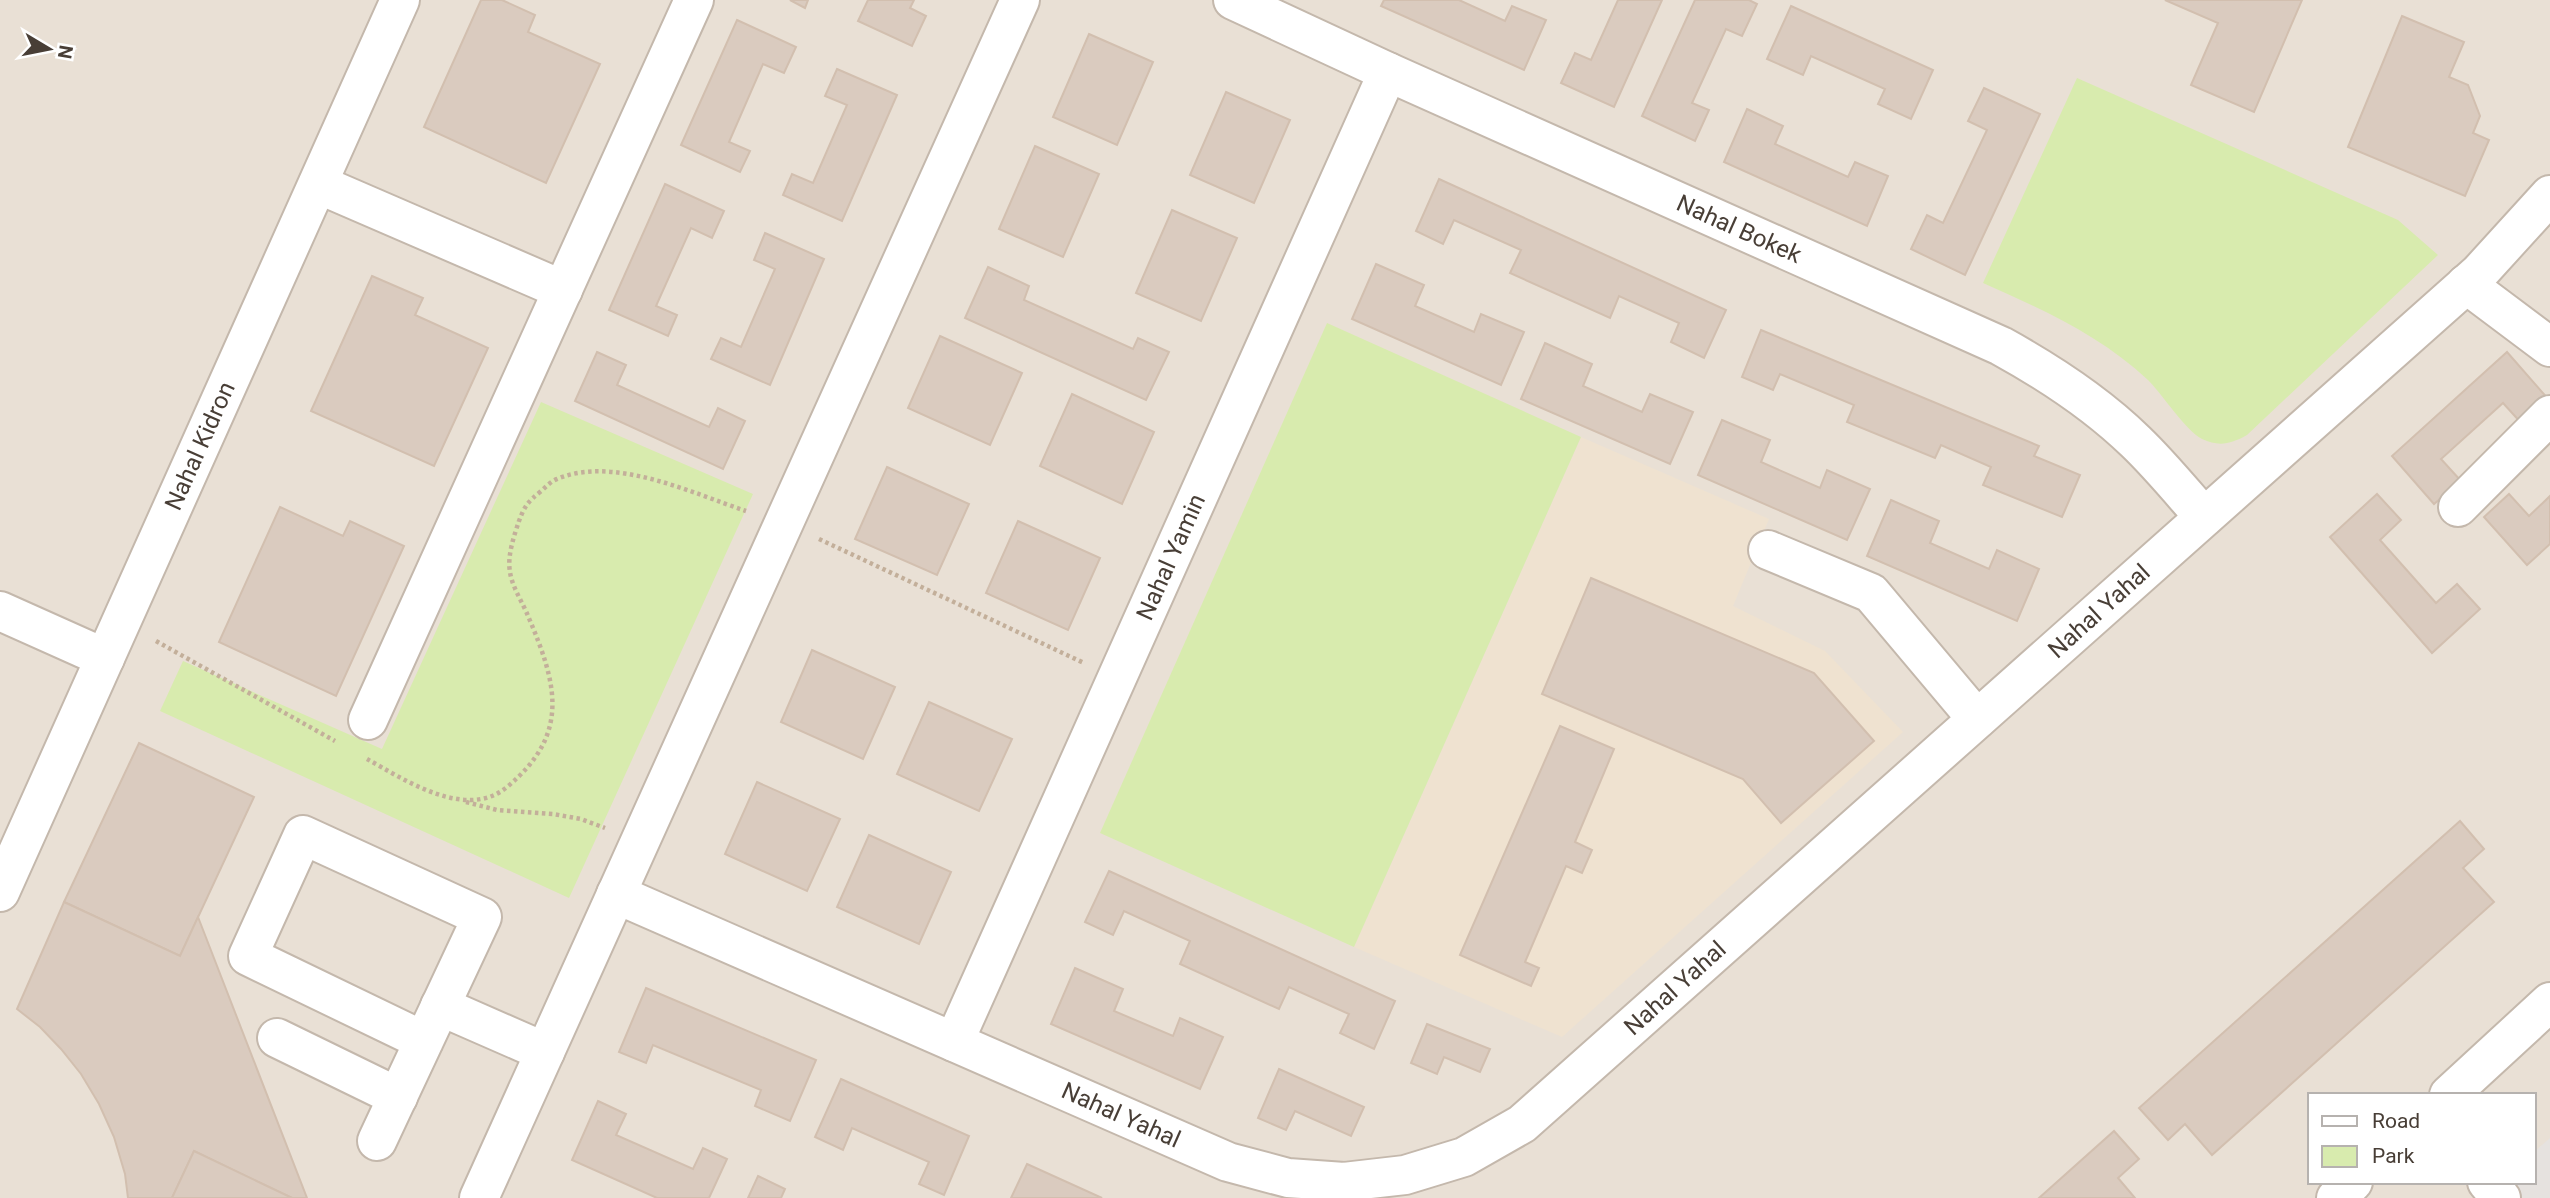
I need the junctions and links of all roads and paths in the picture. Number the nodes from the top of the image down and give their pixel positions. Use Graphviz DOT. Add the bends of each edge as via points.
graph roads {
  1 [pos="400,0"];
  2 [pos="694,0"];
  3 [pos="1020,0"];
  4 [pos="1233,0"];
  5 [pos="1388,72"];
  6 [pos="318,184"];
  7 [pos="2550,195"];
  8 [pos="2466,284"];
  9 [pos="563,290"];
  10 [pos="2550,347"];
  11 [pos="2550,415"];
  12 [pos="2458,507"];
  13 [pos="2204,517"];
  14 [pos="784,523"];
  15 [pos="1768,550"];
  16 [pos="0,611"];
  17 [pos="122,621"];
  18 [pos="105,658"];
  19 [pos="1117,678"];
  20 [pos="1977,719"];
  21 [pos="358,741"];
  22 [pos="462,800"];
  23 [pos="640,841"];
  24 [pos="0,892"];
  25 [pos="616,894"];
  26 [pos="2550,1002"];
  27 [pos="440,1006"];
  28 [pos="276,1038"];
  29 [pos="424,1041"];
  30 [pos="954,1042"];
  31 [pos="545,1052"];
  32 [pos="2451,1093"];
  33 [pos="398,1097"];
  34 [pos="377,1142"];
  35 [pos="2351,1184"];
  36 [pos="2489,1184"];
  37 [pos="493,1194"];
  38 [pos="2336,1198"];
  39 [pos="2501,1198"];
  1 -- 6 [label="street, Nahal Kidron"];
  2 -- 9 [label="street"];
  3 -- 14 [label="street"];
  4 -- 5 [label="street, Nahal Bokek"];
  5 -- 13 [label="street, Nahal Bokek" via="2001,346 2073,390 2115,423"];
  5 -- 19 [label="street, Nahal Yamin"];
  6 -- 9 [label="street"];
  6 -- 17 [label="street, Nahal Kidron"];
  7 -- 8 [label="street, Nahal Yahal"];
  8 -- 10 [label="street"];
  8 -- 13 [label="street, Nahal Yahal"];
  9 -- 21 [label="street"];
  11 -- 12 [label="street"];
  13 -- 20 [label="street, Nahal Yahal"];
  14 -- 19 [label="path"];
  14 -- 22 [label="path" via="647,478 612,472 565,476 534,497 524,506 513,540 510,572 547,659 554,703 549,732 527,770 498,795"];
  14 -- 23 [label="street"];
  15 -- 20 [label="street" via="1871,593"];
  16 -- 18 [label="street"];
  17 -- 18 [label="street, Nahal Kidron"];
  17 -- 21 [label="path"];
  18 -- 24 [label="street, Nahal Kidron"];
  19 -- 30 [label="street, Nahal Yamin"];
  20 -- 30 [label="street, Nahal Yahal" via="1522,1124 1464,1157 1405,1175 1345,1182 1287,1178 1228,1162"];
  21 -- 22 [label="path" via="417,787"];
  22 -- 23 [label="path" via="497,810 581,818"];
  23 -- 25 [label="street"];
  25 -- 30 [label="street, Nahal Yahal"];
  25 -- 31 [label="street"];
  26 -- 32 [label="street"];
  27 -- 29 [label="street"];
  27 -- 29 [label="street" via="482,917 303,835 248,956"];
  27 -- 31 [label="street"];
  28 -- 33 [label="street"];
  29 -- 33 [label="street"];
  31 -- 37 [label="street"];
  33 -- 34 [label="street"];
  35 -- 38 [label="street"];
  36 -- 39 [label="street"];
}
